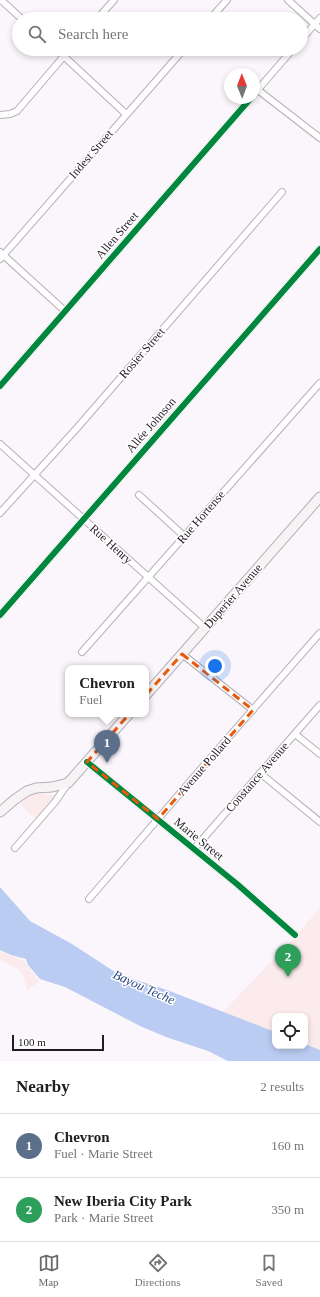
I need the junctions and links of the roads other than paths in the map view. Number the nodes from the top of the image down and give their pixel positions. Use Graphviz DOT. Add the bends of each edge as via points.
graph roads {
  1 [pos="1,0"];
  2 [pos="114,0"];
  3 [pos="227,0"];
  4 [pos="288,0"];
  5 [pos="14,12"];
  6 [pos="103,12"];
  7 [pos="216,12"];
  8 [pos="301,12"];
  9 [pos="308,18"];
  10 [pos="320,18"];
  11 [pos="314,24"];
  12 [pos="320,29"];
  13 [pos="308,31"];
  14 [pos="64,56"];
  15 [pos="178,56"];
  16 [pos="287,56"];
  17 [pos="260,87"];
  18 [pos="260,95"];
  19 [pos="246,104"];
  20 [pos="126,114"];
  21 [pos="0,115"];
  22 [pos="320,138"];
  23 [pos="282,192"];
  24 [pos="320,249"];
  25 [pos="1,256"];
  26 [pos="65,311"];
  27 [pos="320,383"];
  28 [pos="0,386"];
  29 [pos="0,444"];
  30 [pos="35,475"];
  31 [pos="139,495"];
  32 [pos="320,497"];
  33 [pos="0,513"];
  34 [pos="83,519"];
  35 [pos="184,536"];
  36 [pos="148,577"];
  37 [pos="0,615"];
  38 [pos="205,628"];
  39 [pos="320,633"];
  40 [pos="82,652"];
  41 [pos="182,654"];
  42 [pos="149,692"];
  43 [pos="320,705"];
  44 [pos="253,710"];
  45 [pos="126,717"];
  46 [pos="295,734"];
  47 [pos="320,754"];
  48 [pos="87,762"];
  49 [pos="260,773"];
  50 [pos="68,783"];
  51 [pos="0,812"];
  52 [pos="158,819"];
  53 [pos="320,822"];
  54 [pos="15,848"];
  55 [pos="194,849"];
  56 [pos="89,899"];
  57 [pos="295,935"];
  1 -- 5 [label="street"];
  2 -- 6 [label="street"];
  3 -- 7 [label="street"];
  4 -- 8 [label="street"];
  9 -- 11 [label="street"];
  10 -- 11 [label="street"];
  11 -- 12 [label="street"];
  11 -- 13 [label="street"];
  14 -- 20 [label="street"];
  14 -- 21 [label="street" via="17,111"];
  15 -- 20 [label="street, Indest Street"];
  16 -- 17 [label="street"];
  18 -- 22 [label="street"];
  19 -- 26 [label="street, Allen Street"];
  20 -- 25 [label="street, Indest Street"];
  23 -- 30 [label="street, Rosier Street"];
  24 -- 34 [label="street, Allée Johnson"];
  25 -- 26 [label="street"];
  26 -- 28 [label="street, Allen Street"];
  27 -- 35 [label="street, Rue Hortense"];
  29 -- 30 [label="street, Rue Henry"];
  30 -- 33 [label="street, Rosier Street"];
  30 -- 34 [label="street, Rue Henry"];
  31 -- 35 [label="street"];
  32 -- 38 [label="main road, Duperier Avenue"];
  34 -- 36 [label="street, Rue Henry"];
  34 -- 37 [label="street, Allée Johnson"];
  35 -- 36 [label="street, Rue Hortense"];
  36 -- 38 [label="street, Rue Henry"];
  36 -- 40 [label="street, Rue Hortense"];
  38 -- 41 [label="main road, Duperier Avenue"];
  39 -- 44 [label="street, Avenue Pollard"];
  41 -- 42 [label="main road, Duperier Avenue"];
  41 -- 44 [label="street"];
  43 -- 46 [label="street, Constance Avenue"];
  44 -- 52 [label="street, Avenue Pollard"];
  45 -- 48 [label="main road"];
  46 -- 47 [label="street"];
  46 -- 49 [label="street, Constance Avenue"];
  48 -- 50 [label="main road"];
  48 -- 52 [label="street, Marie Street"];
  49 -- 53 [label="street"];
  49 -- 55 [label="street, Constance Avenue"];
  50 -- 51 [label="main road" via="27,791"];
  50 -- 54 [label="street"];
  52 -- 55 [label="street, Marie Street"];
  52 -- 56 [label="street, Avenue Pollard"];
  55 -- 57 [label="street, Marie Street"];
}
